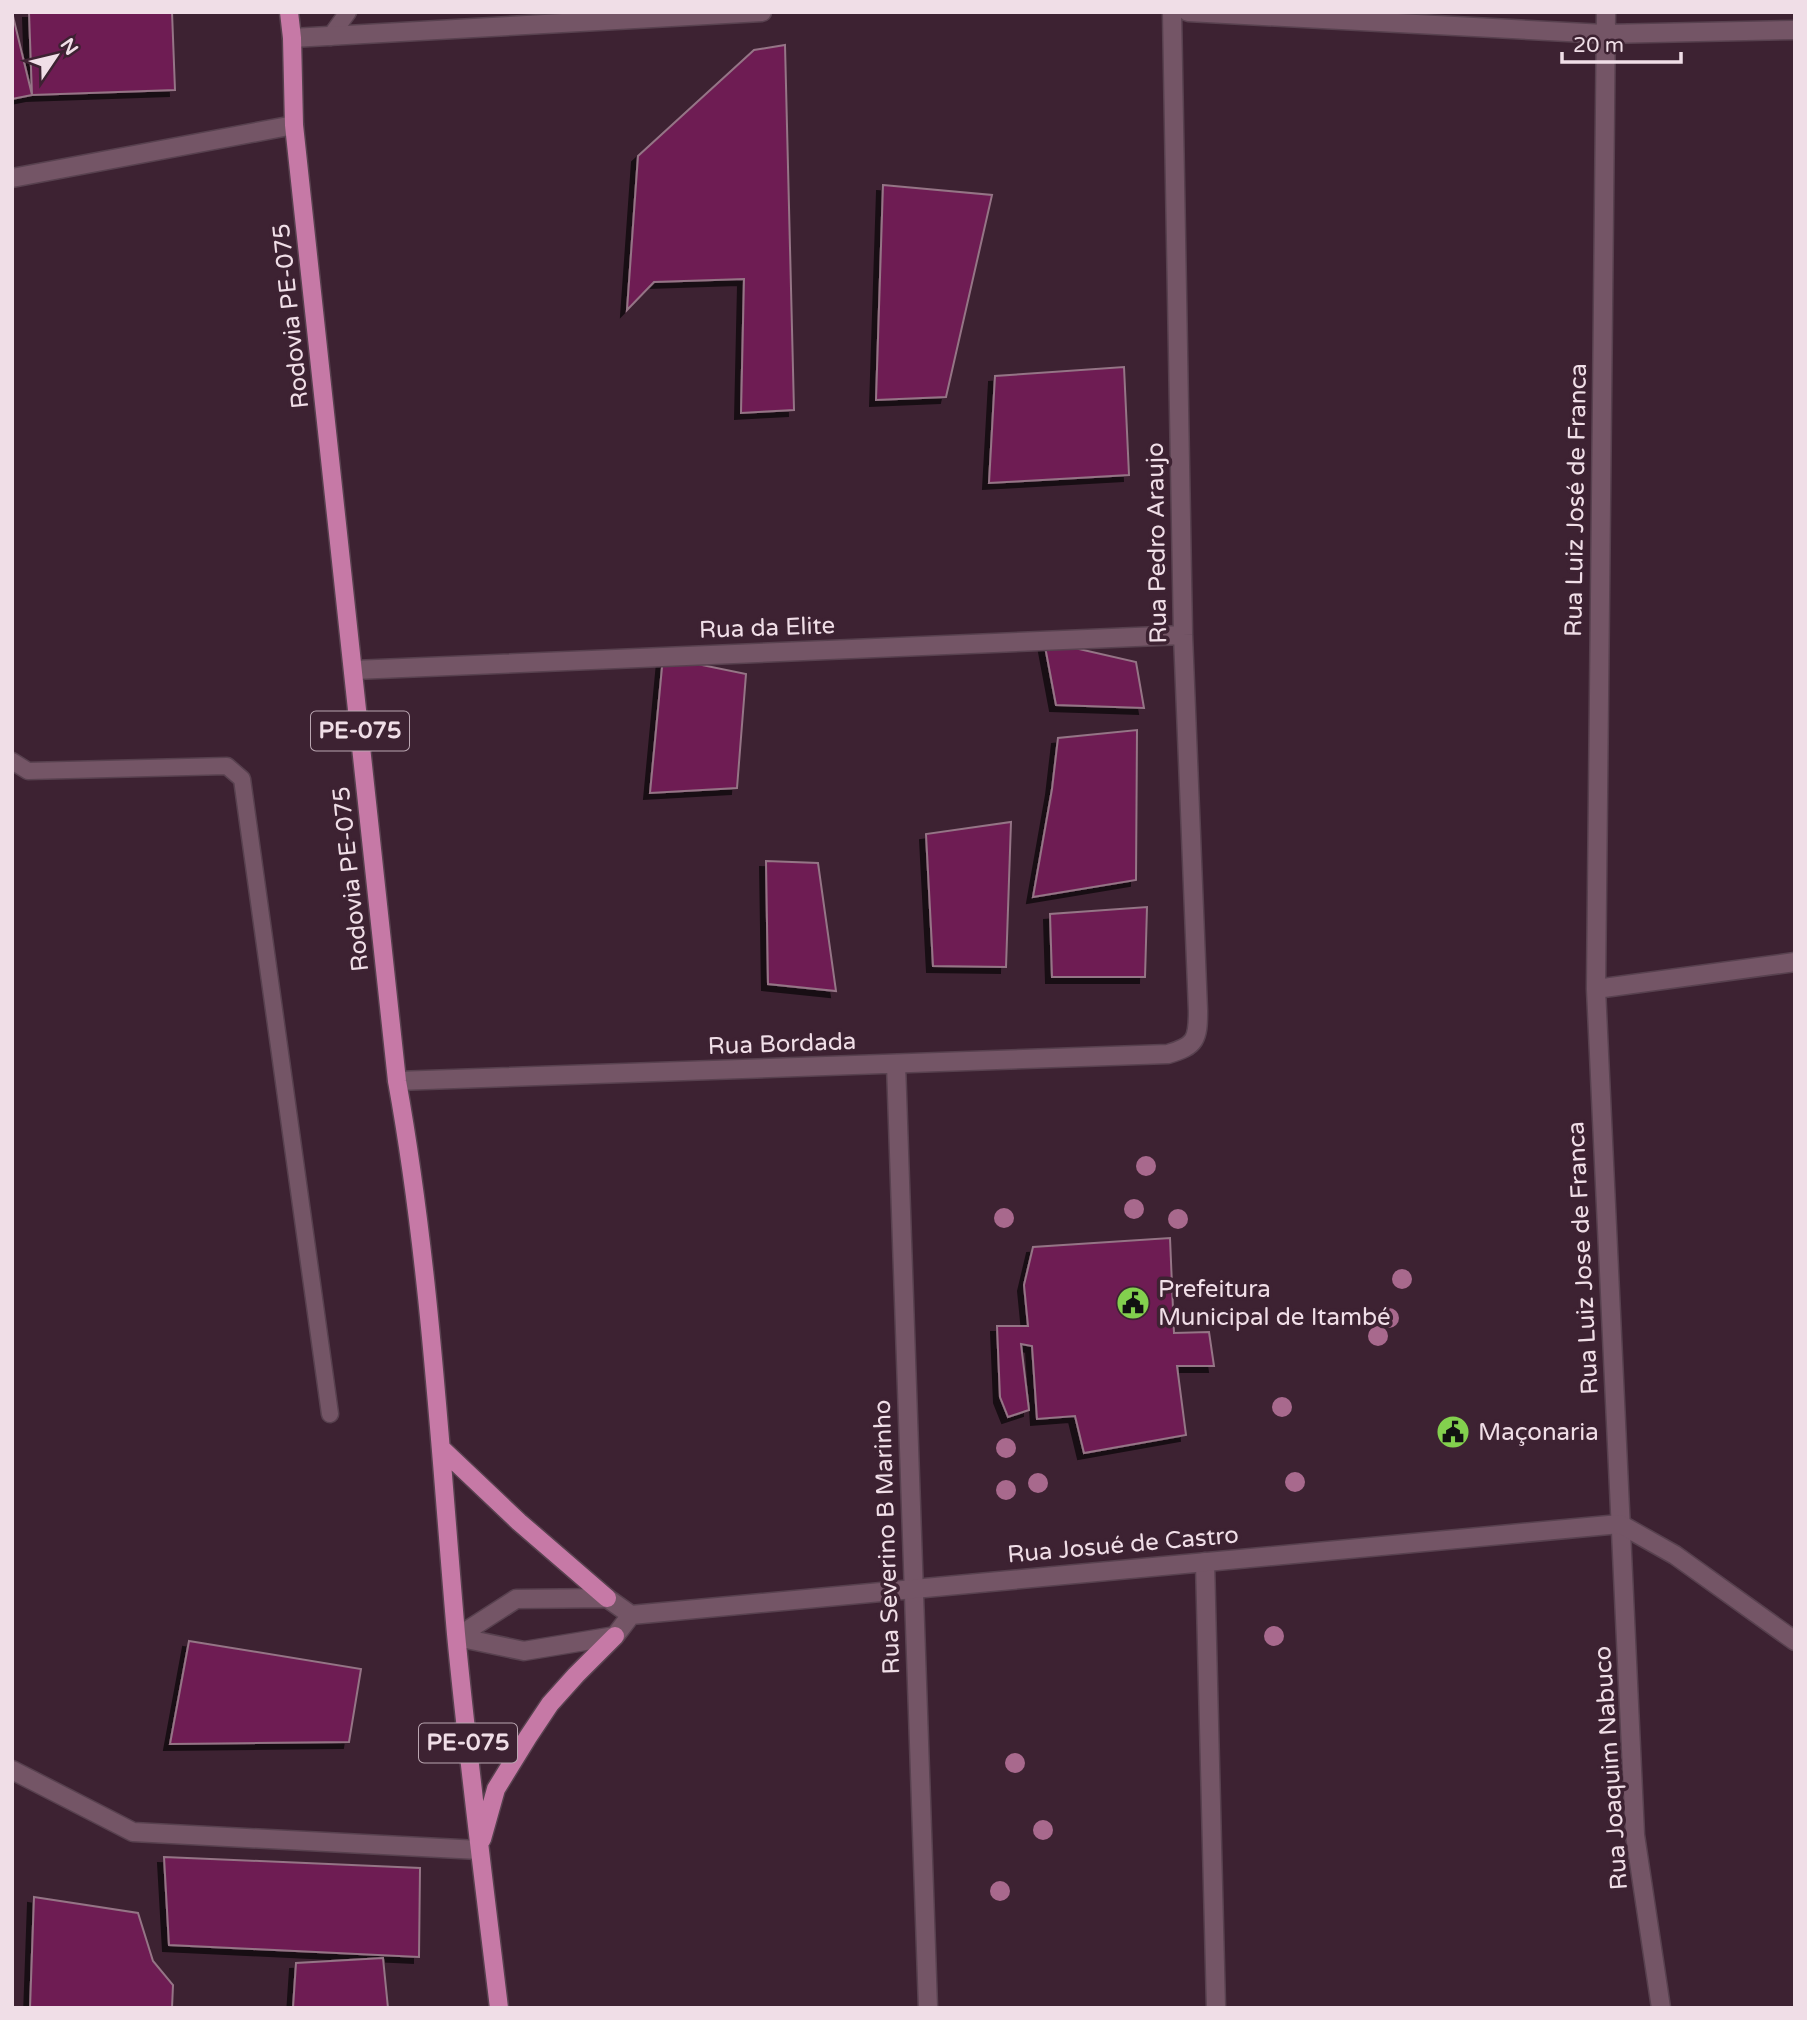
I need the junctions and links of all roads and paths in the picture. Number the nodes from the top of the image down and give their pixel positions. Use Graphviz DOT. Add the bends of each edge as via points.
graph roads {
  1 [pos="289,12"];
  2 [pos="348,12"];
  3 [pos="762,12"];
  4 [pos="1172,12"];
  5 [pos="1188,12"];
  6 [pos="1606,12"];
  7 [pos="1795,30"];
  8 [pos="1605,34"];
  9 [pos="330,37"];
  10 [pos="292,38"];
  11 [pos="294,125"];
  12 [pos="12,177"];
  13 [pos="1183,635"];
  14 [pos="354,670"];
  15 [pos="12,761"];
  16 [pos="1795,962"];
  17 [pos="1596,989"];
  18 [pos="1168,1054"];
  19 [pos="896,1064"];
  20 [pos="397,1081"];
  21 [pos="330,1414"];
  22 [pos="441,1448"];
  23 [pos="1620,1524"];
  24 [pos="1205,1562"];
  25 [pos="913,1590"];
  26 [pos="607,1598"];
  27 [pos="631,1615"];
  28 [pos="615,1636"];
  29 [pos="457,1637"];
  30 [pos="1795,1641"];
  31 [pos="12,1770"];
  32 [pos="480,1850"];
  33 [pos="499,2008"];
  34 [pos="928,2008"];
  35 [pos="1216,2008"];
  36 [pos="1661,2008"];
  1 -- 10 [label="main road, Rodovia PE-075 / PE-075"];
  2 -- 9 [label="lane"];
  3 -- 9 [label="street"];
  4 -- 13 [label="street, Rua Pedro Araujo"];
  5 -- 8 [label="street"];
  6 -- 8 [label="street, Rua Luiz José de Franca"];
  7 -- 8 [label="street"];
  8 -- 17 [label="street, Rua Luiz José de Franca"];
  9 -- 10 [label="street"];
  10 -- 11 [label="main road, Rodovia PE-075 / PE-075"];
  11 -- 12 [label="street"];
  11 -- 14 [label="main road, Rodovia PE-075 / PE-075"];
  13 -- 14 [label="street, Rua da Elite"];
  13 -- 18 [label="street, Rua Pedro Araujo" via="1198,1029 1186,1049"];
  14 -- 20 [label="main road, Rodovia PE-075 / PE-075"];
  15 -- 21 [label="lane" via="28,771 227,766 242,779"];
  16 -- 17 [label="street"];
  17 -- 23 [label="street, Rua Luiz Jose de Franca"];
  18 -- 19 [label="street, Rua Bordada"];
  19 -- 20 [label="street, Rua Bordada"];
  19 -- 25 [label="street, Rua Severino B Marinho"];
  20 -- 22 [label="main road, Rodovia PE-075 / PE-075" via="412,1165"];
  22 -- 26 [label="main road"];
  22 -- 29 [label="main road, PE-075"];
  23 -- 24 [label="street, Rua Josué de Castro"];
  23 -- 30 [label="street" via="1675,1555"];
  23 -- 36 [label="street, Rua Joaquim Nabuco" via="1635,1835"];
  24 -- 25 [label="street, Rua Josué de Castro"];
  24 -- 35 [label="street"];
  25 -- 27 [label="street, Rua Josué de Castro"];
  25 -- 34 [label="street, Rua Severino B Marinho"];
  26 -- 27 [label="street"];
  26 -- 29 [label="street" via="516,1599"];
  27 -- 28 [label="street"];
  28 -- 29 [label="street" via="524,1651"];
  28 -- 32 [label="main road" via="550,1704 528,1737 496,1789"];
  29 -- 32 [label="main road, PE-075"];
  31 -- 32 [label="street" via="133,1832"];
  32 -- 33 [label="main road, PE-075"];
}
